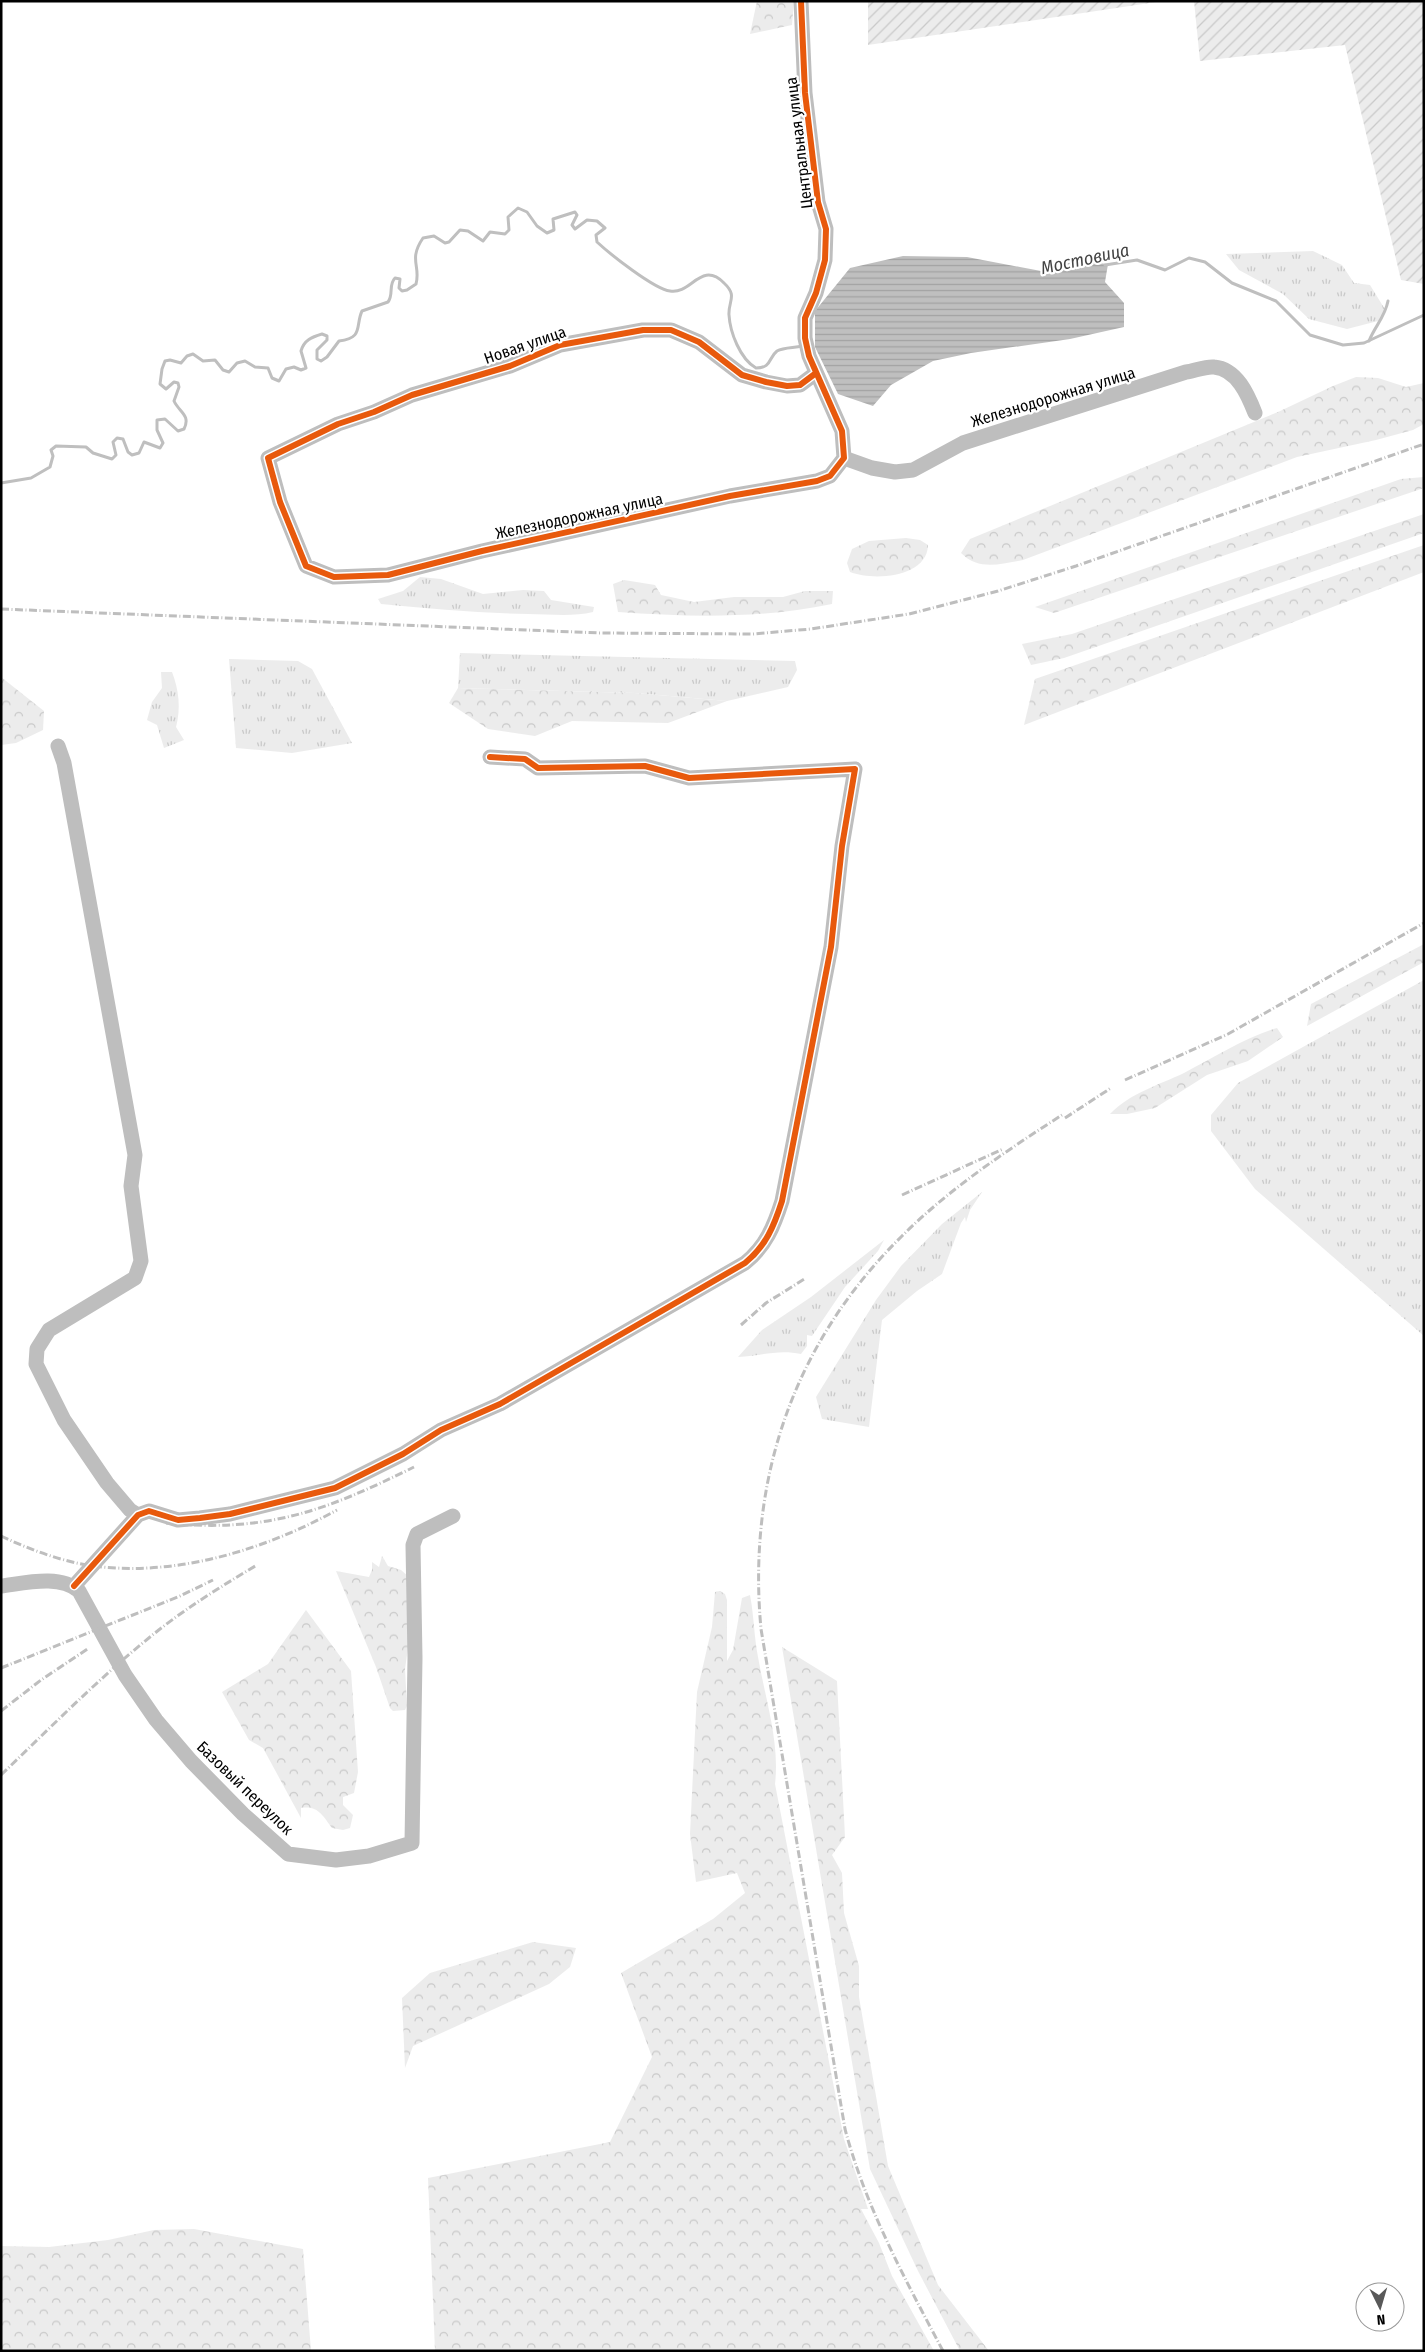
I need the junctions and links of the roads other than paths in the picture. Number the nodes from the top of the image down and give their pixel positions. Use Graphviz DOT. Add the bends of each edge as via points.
graph roads {
  1 [pos="801,1"];
  2 [pos="816,373"];
  3 [pos="1255,413"];
  4 [pos="844,458"];
  5 [pos="334,577"];
  6 [pos="58,746"];
  7 [pos="490,757"];
  8 [pos="138,1515"];
  9 [pos="453,1516"];
  10 [pos="1,1586"];
  11 [pos="74,1586"];
  1 -- 2 [label="street, Центральная улица" via="806,102 818,202 826,229 824,260 816,293 805,318 805,338"];
  2 -- 4 [label="street, Центральная улица" via="842,431"];
  2 -- 5 [label="street, Новая улица" via="800,385 766,382 742,375 690,338 671,330 643,330 560,345 510,366 412,395 338,424 268,458 280,502 306,566"];
  3 -- 4 [label="street, Железнодорожная улица" via="1245,390 1231,374 1214,367 1186,372 963,443 913,470 895,472 872,468"];
  4 -- 5 [label="street, Железнодорожная улица" via="830,476 817,482 730,496 388,575"];
  6 -- 8 [label="street" via="92,910 135,1155 131,1186 141,1261 135,1278 49,1330 37,1349 36,1364 64,1420 107,1483"];
  7 -- 8 [label="street" via="525,759 538,768 644,766 689,778 855,769 842,846 831,948 782,1201 769,1235 745,1263 500,1404 441,1430 403,1454 335,1488 230,1514 178,1520 149,1511"];
  8 -- 11 [label="street"];
  9 -- 11 [label="street, Базовый переулок" via="417,1534 413,1545 412,1843 369,1856 336,1860 288,1854 243,1814 177,1746 144,1705 84,1597"];
  10 -- 11 [label="street" via="44,1581"];
}
